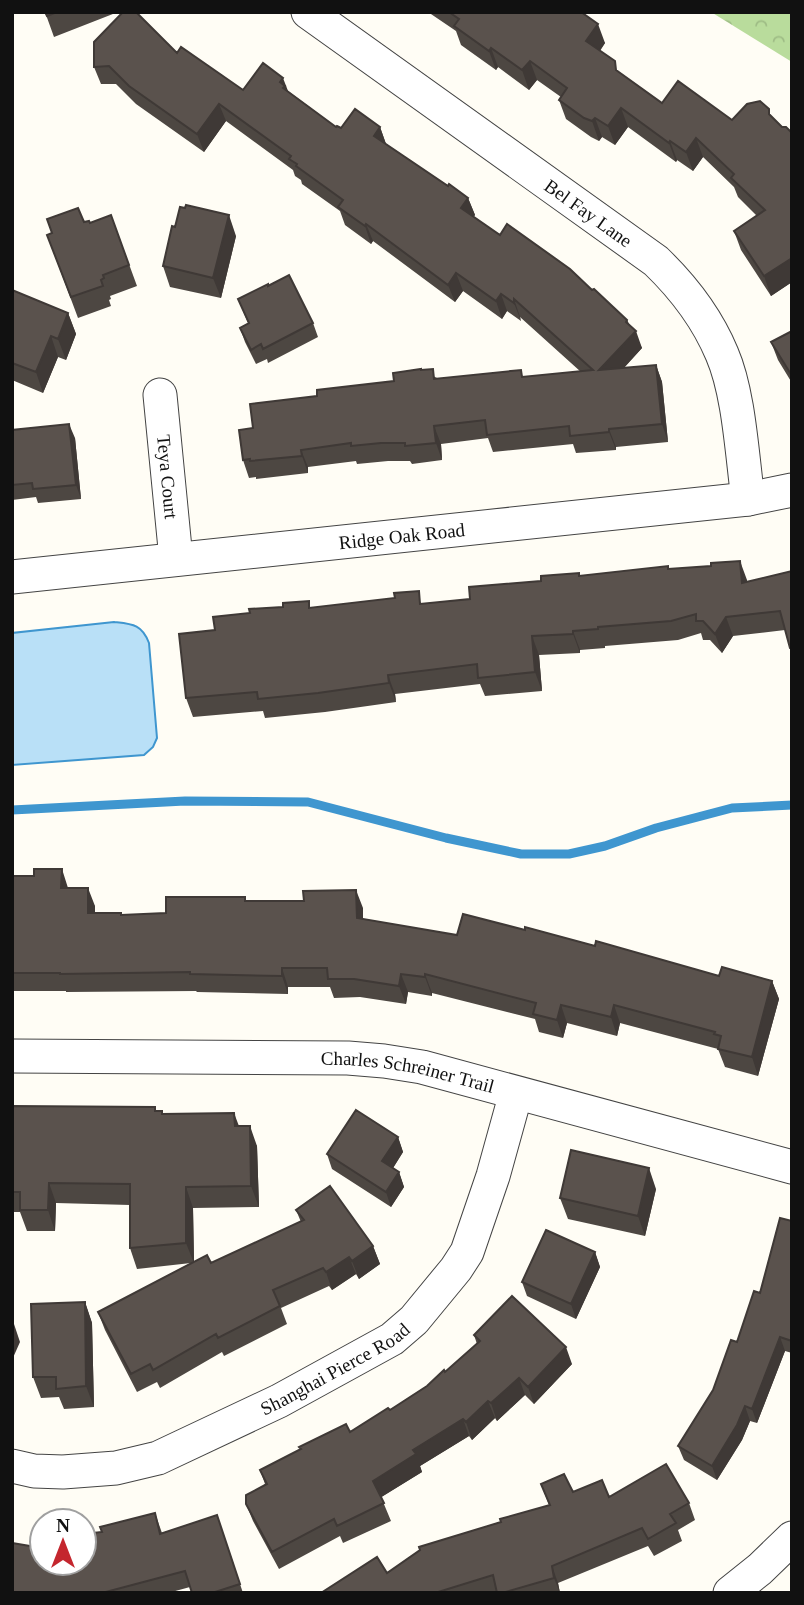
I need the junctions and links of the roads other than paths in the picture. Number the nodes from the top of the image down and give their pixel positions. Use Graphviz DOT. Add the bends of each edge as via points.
graph roads {
  1 [pos="308,12"];
  2 [pos="160,395"];
  3 [pos="792,490"];
  4 [pos="748,499"];
  5 [pos="176,559"];
  6 [pos="12,577"];
  7 [pos="12,1056"];
  8 [pos="516,1093"];
  9 [pos="792,1167"];
  10 [pos="12,1466"];
  11 [pos="792,1538"];
  12 [pos="730,1593"];
  1 -- 4 [label="street, Bel Fay Lane" via="656,261 673,278 697,308 723,355 738,418"];
  2 -- 5 [label="street, Teya Court"];
  3 -- 4 [label="street, Ridge Oak Road"];
  4 -- 5 [label="street, Ridge Oak Road"];
  5 -- 6 [label="street, Ridge Oak Road"];
  7 -- 8 [label="street, Charles Schreiner Trail" via="348,1058 422,1067"];
  8 -- 9 [label="street, Charles Schreiner Trail"];
  8 -- 10 [label="street, Shanghai Pierce Road" via="467,1252 422,1311 392,1339 279,1401 158,1458 116,1468 63,1472"];
  11 -- 12 [label="street"];
}
